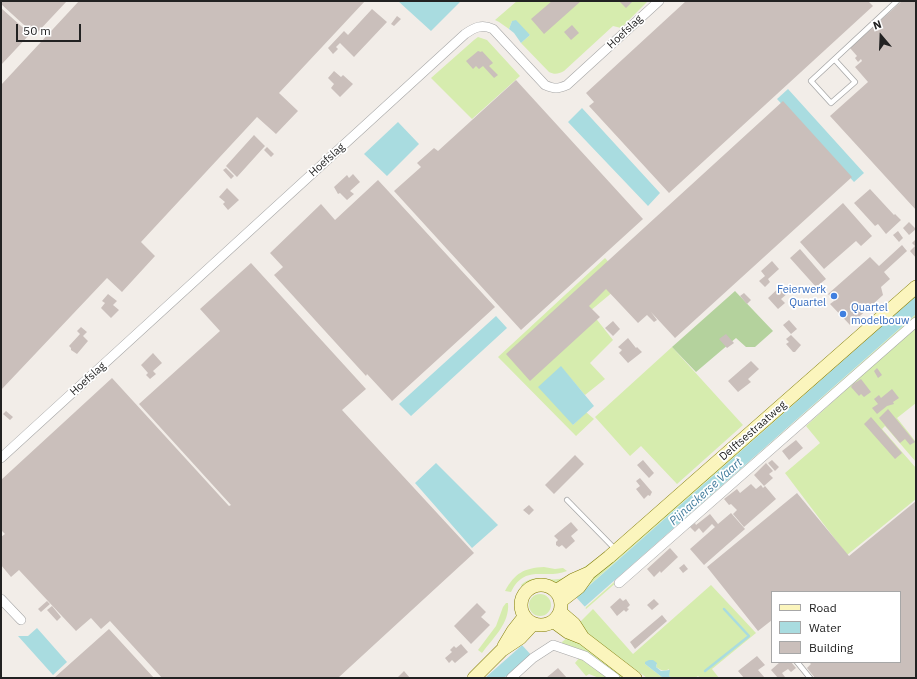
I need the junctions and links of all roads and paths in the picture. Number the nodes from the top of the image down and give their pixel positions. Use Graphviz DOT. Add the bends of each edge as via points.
graph roads {
  1 [pos="659,1"];
  2 [pos="897,1"];
  3 [pos="835,60"];
  4 [pos="916,287"];
  5 [pos="916,322"];
  6 [pos="1,458"];
  7 [pos="567,500"];
  8 [pos="617,551"];
  9 [pos="619,583"];
  10 [pos="1,599"];
  11 [pos="549,612"];
  12 [pos="21,620"];
  13 [pos="798,663"];
  14 [pos="474,678"];
  15 [pos="511,678"];
  16 [pos="615,678"];
  17 [pos="635,678"];
  18 [pos="810,678"];
  1 -- 6 [label="street, Hoefslag" via="567,85 559,88 545,85 487,26 478,27 465,34"];
  2 -- 3 [label="lane"];
  3 -- 3 [label="lane" via="854,82 831,103 811,81"];
  4 -- 8 [label="main road, Delftsestraatweg"];
  5 -- 9 [label="street"];
  7 -- 8 [label="lane"];
  8 -- 11 [label="main road, Delftsestraatweg" via="588,574 573,580"];
  10 -- 12 [label="street"];
  11 -- 14 [label="main road, Delftsestraatweg" via="502,650"];
  11 -- 17 [label="main road" via="567,625 568,632 583,638"];
  13 -- 18 [label="lane"];
  15 -- 16 [label="street" via="533,658 553,645 585,656"];
}
